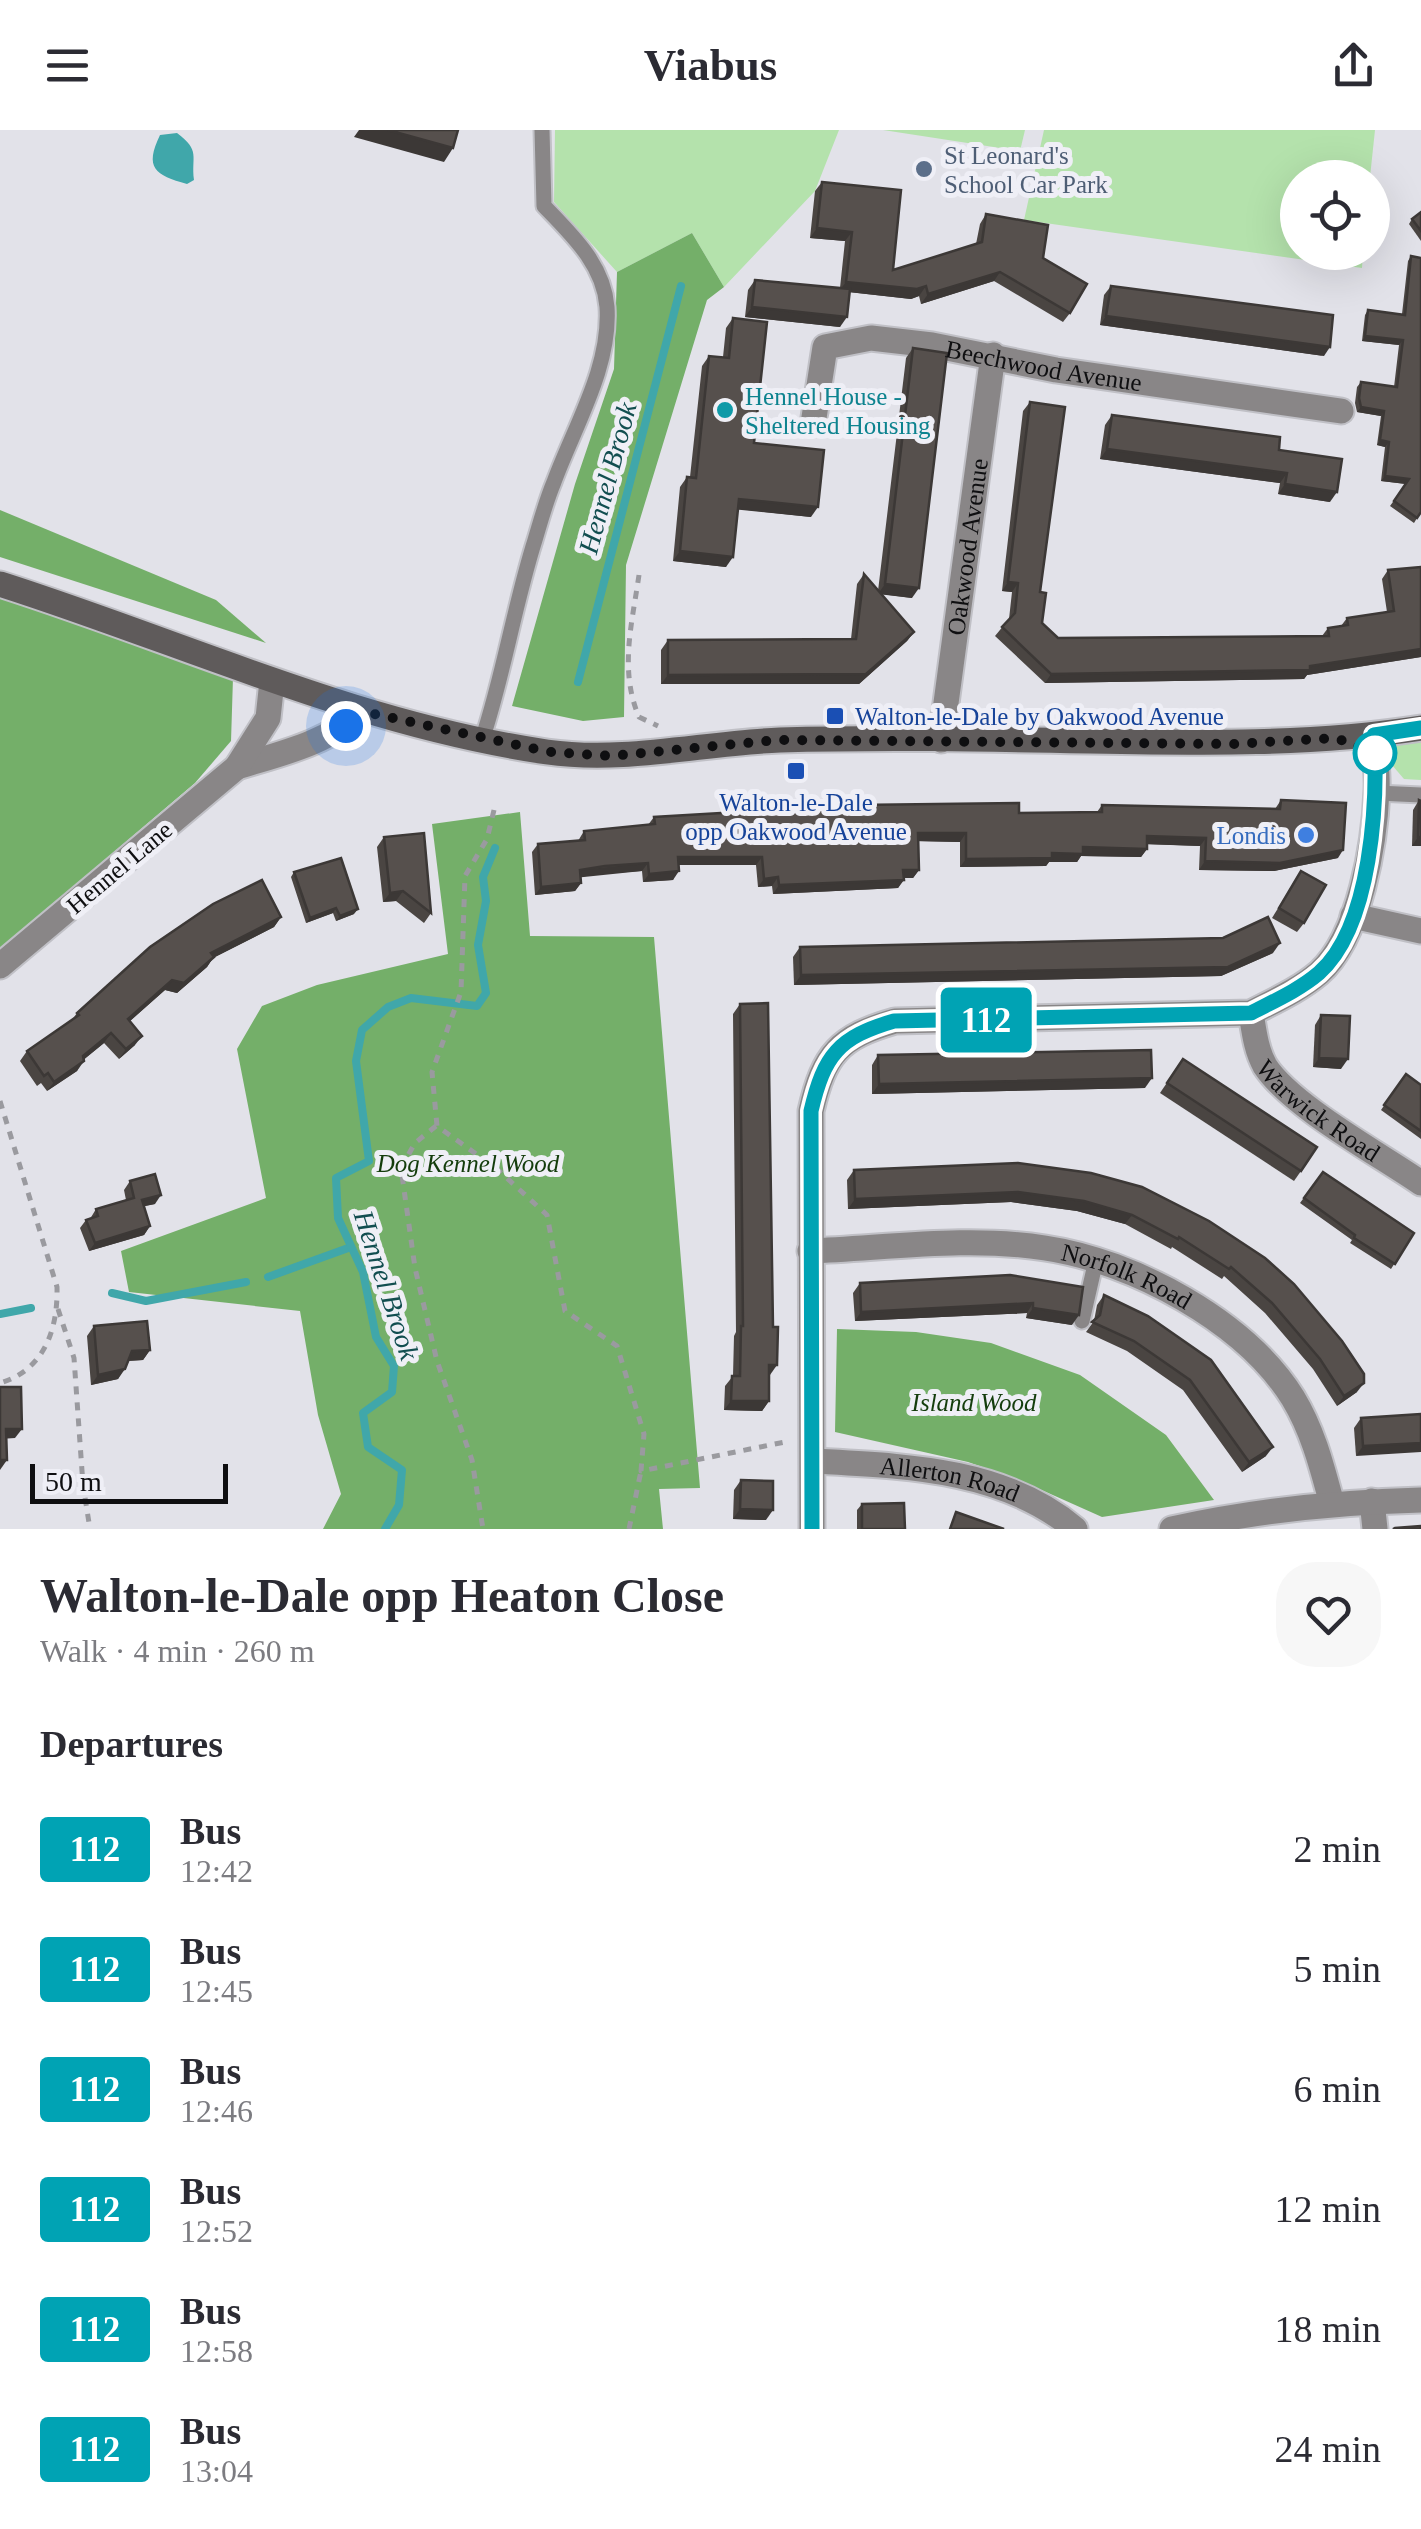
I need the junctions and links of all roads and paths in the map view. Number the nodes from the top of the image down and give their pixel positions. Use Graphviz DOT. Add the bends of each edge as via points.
graph roads {
  1 [pos="542,130"];
  2 [pos="993,355"];
  3 [pos="1341,411"];
  4 [pos="813,424"];
  5 [pos="640,575"];
  6 [pos="0,584"];
  7 [pos="272,681"];
  8 [pos="360,711"];
  9 [pos="1421,728"];
  10 [pos="1374,735"];
  11 [pos="482,740"];
  12 [pos="942,740"];
  13 [pos="664,750"];
  14 [pos="237,767"];
  15 [pos="1376,793"];
  16 [pos="1421,795"];
  17 [pos="494,810"];
  18 [pos="1353,916"];
  19 [pos="1421,931"];
  20 [pos="0,966"];
  21 [pos="1251,1013"];
  22 [pos="0,1101"];
  23 [pos="437,1126"];
  24 [pos="1421,1182"];
  25 [pos="810,1251"];
  26 [pos="1096,1260"];
  27 [pos="58,1306"];
  28 [pos="1082,1320"];
  29 [pos="0,1383"];
  30 [pos="814,1461"];
  31 [pos="641,1471"];
  32 [pos="1421,1500"];
  33 [pos="1372,1501"];
  34 [pos="1332,1504"];
  35 [pos="90,1529"];
  36 [pos="483,1529"];
  37 [pos="629,1529"];
  38 [pos="812,1529"];
  39 [pos="1074,1529"];
  40 [pos="1172,1529"];
  41 [pos="1374,1529"];
  1 -- 11 [label="lane" via="544,206 599,271 607,306 605,348 533,546"];
  2 -- 3 [label="street, Beechwood Avenue"];
  2 -- 4 [label="street, Beechwood Avenue" via="871,338 825,346"];
  2 -- 12 [label="street, Oakwood Avenue"];
  5 -- 13 [label="path" via="626,656 629,694 640,718 658,725"];
  6 -- 7 [label="main road"];
  7 -- 8 [label="main road"];
  7 -- 14 [label="street, Hennel Lane" via="268,718"];
  8 -- 11 [label="main road"];
  8 -- 14 [label="street, Hennel Lane" via="346,726"];
  9 -- 10 [label="main road"];
  10 -- 12 [label="main road" via="1233,744"];
  10 -- 15 [label="street"];
  11 -- 13 [label="main road" via="611,756"];
  12 -- 13 [label="main road" via="778,740"];
  14 -- 20 [label="street, Hennel Lane"];
  15 -- 16 [label="lane"];
  15 -- 18 [label="street" via="1370,854"];
  17 -- 23 [label="path" via="487,839 464,876 460,996 432,1072"];
  18 -- 19 [label="street"];
  18 -- 21 [label="street" via="1320,972"];
  21 -- 24 [label="street, Warwick Road" via="1261,1057 1290,1094"];
  21 -- 25 [label="street" via="894,1021 862,1030 836,1050 818,1078 811,1111"];
  22 -- 27 [label="path"];
  23 -- 31 [label="path" via="547,1215 565,1311 617,1346 644,1434"];
  23 -- 36 [label="path" via="416,1142 401,1168 415,1268 437,1361 472,1460"];
  25 -- 26 [label="street, Norfolk Road" via="984,1243"];
  25 -- 30 [label="street"];
  26 -- 28 [label="lane"];
  26 -- 34 [label="street, Norfolk Road" via="1215,1318 1257,1355 1291,1396 1316,1443"];
  27 -- 29 [label="path" via="31,1369"];
  27 -- 35 [label="path" via="74,1358"];
  30 -- 31 [label="path" via="798,1439"];
  30 -- 38 [label="street"];
  30 -- 39 [label="street, Allerton Road" via="972,1478 1045,1506"];
  31 -- 37 [label="path"];
  32 -- 33 [label="street"];
  33 -- 34 [label="street"];
  33 -- 41 [label="street"];
  34 -- 40 [label="street"];
}
